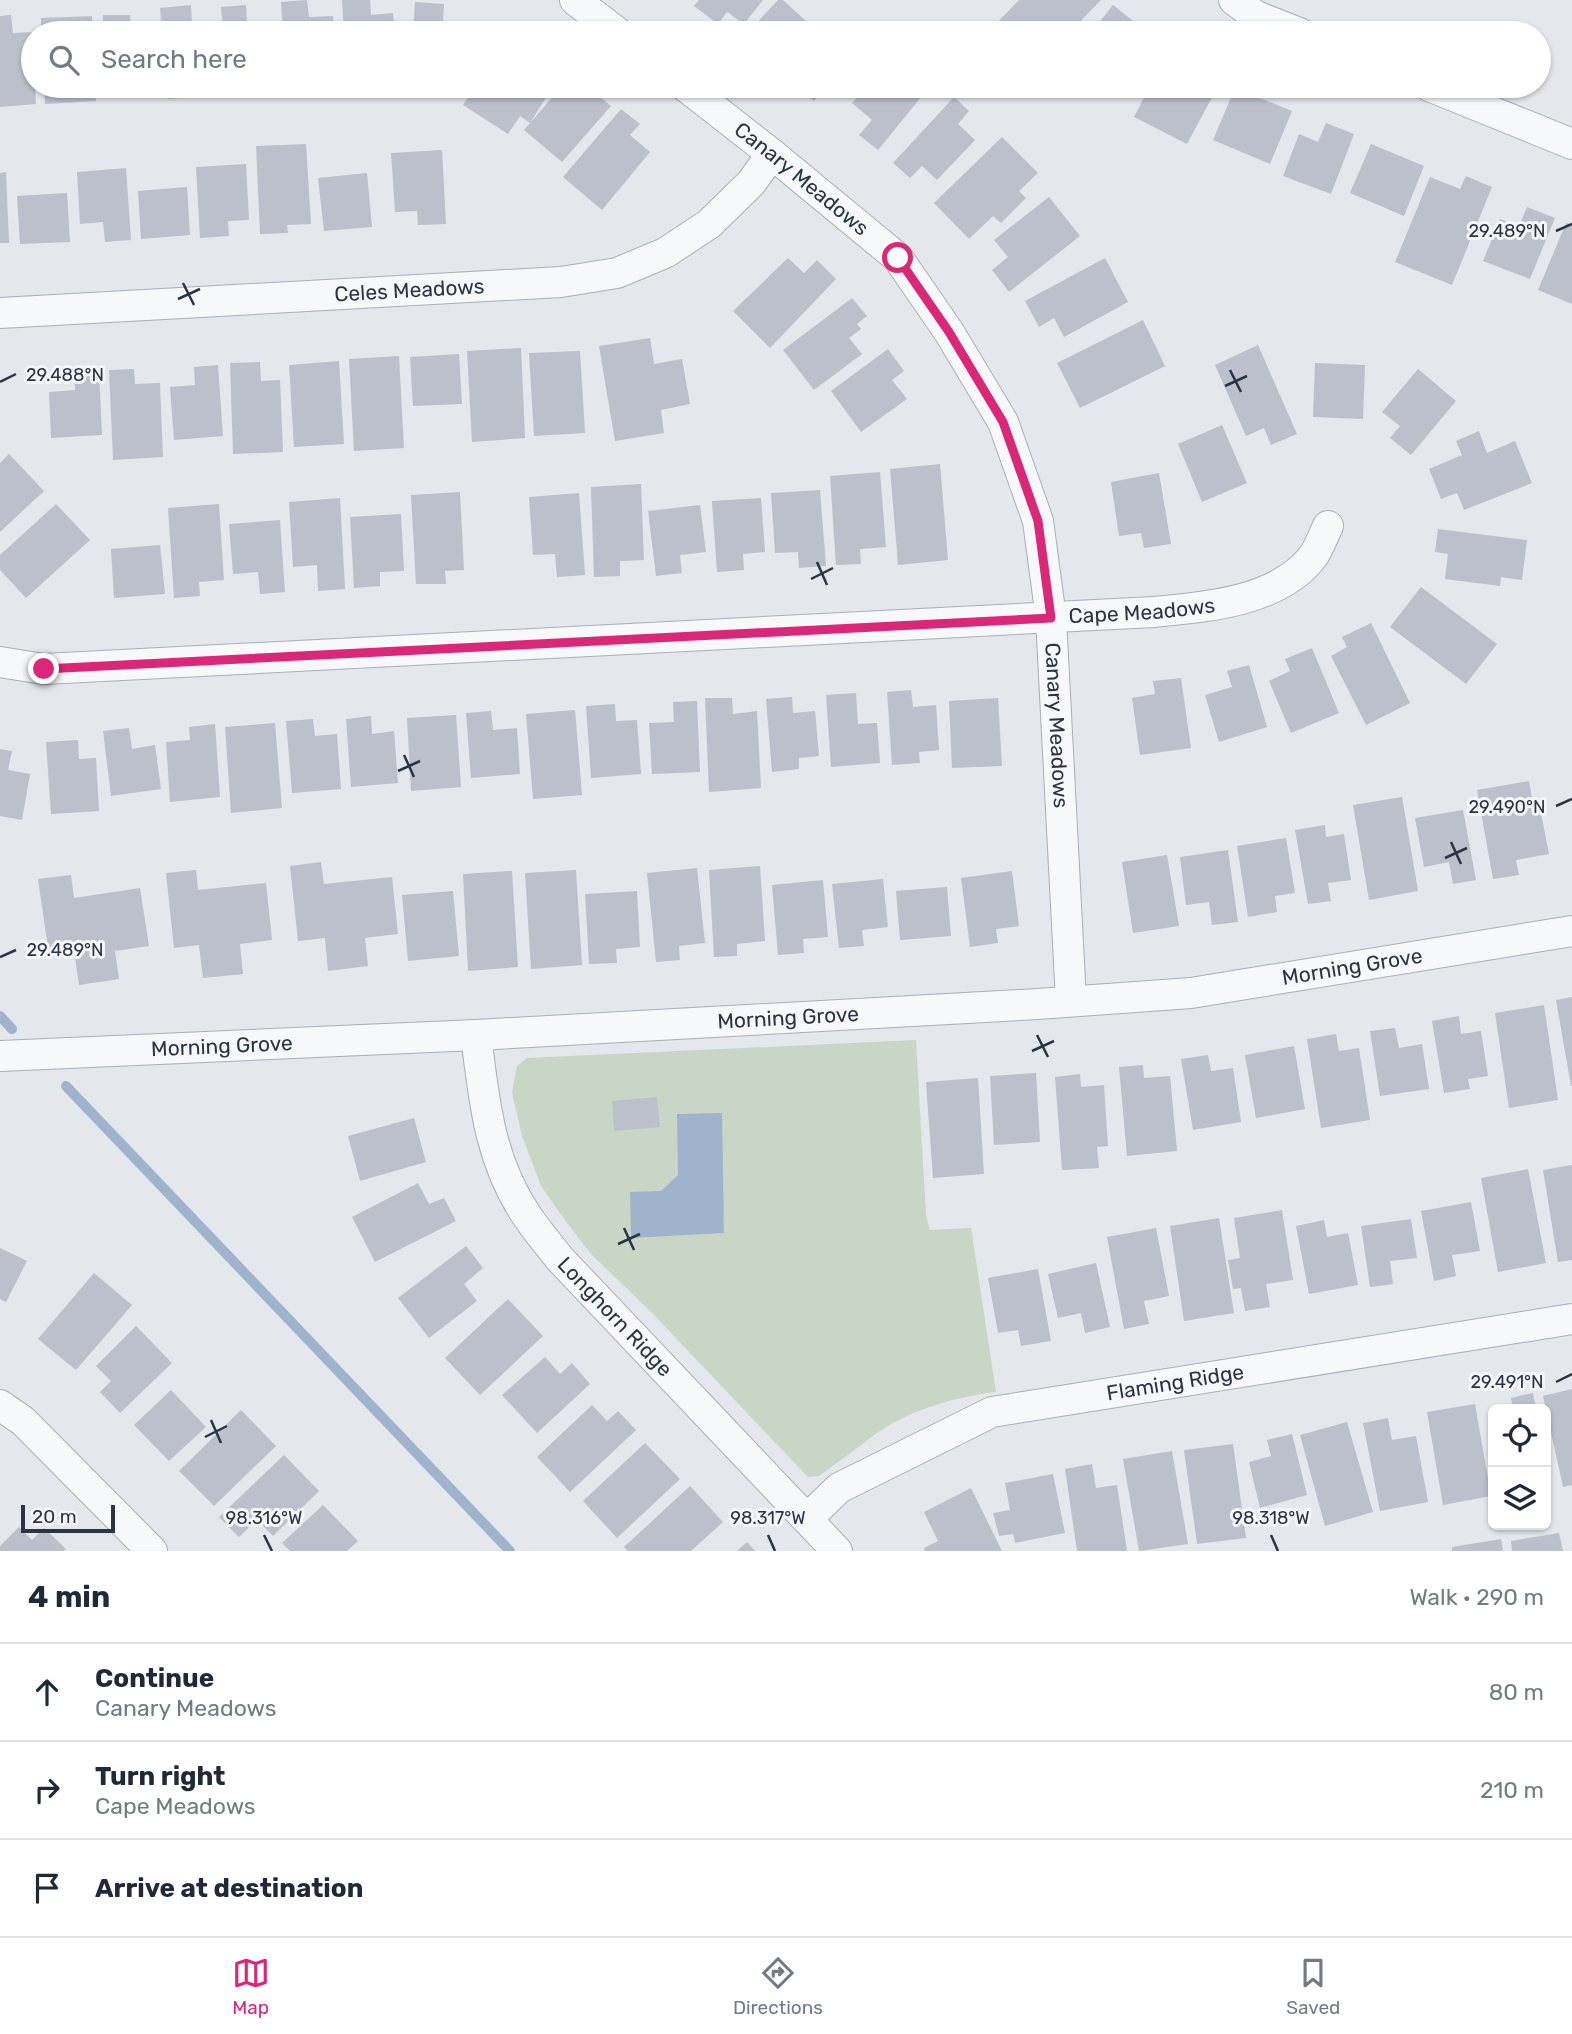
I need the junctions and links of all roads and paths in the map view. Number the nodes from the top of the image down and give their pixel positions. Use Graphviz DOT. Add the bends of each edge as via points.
graph roads {
  1 [pos="575,0"];
  2 [pos="1234,0"];
  3 [pos="602,21"];
  4 [pos="1268,21"];
  5 [pos="700,98"];
  6 [pos="1459,98"];
  7 [pos="1572,144"];
  8 [pos="772,154"];
  9 [pos="0,313"];
  10 [pos="1328,526"];
  11 [pos="1051,618"];
  12 [pos="0,662"];
  13 [pos="1572,931"];
  14 [pos="1071,1001"];
  15 [pos="476,1035"];
  16 [pos="0,1056"];
  17 [pos="1572,1319"];
  18 [pos="0,1405"];
  19 [pos="807,1519"];
  20 [pos="152,1551"];
  21 [pos="837,1551"];
  1 -- 3 [label="street"];
  2 -- 4 [label="street"];
  5 -- 8 [label="street, Canary Meadows"];
  6 -- 7 [label="street"];
  8 -- 9 [label="street, Celes Meadows" via="751,183 709,224 665,253 617,273 561,282"];
  8 -- 11 [label="street, Canary Meadows" via="898,258 949,332 1003,422 1038,521"];
  10 -- 11 [label="street, Cape Meadows" via="1312,559 1286,580 1250,597 1166,611"];
  11 -- 12 [label="street, Cape Meadows" via="44,669"];
  11 -- 14 [label="street, Canary Meadows"];
  13 -- 14 [label="street, Morning Grove" via="1191,993"];
  14 -- 15 [label="street, Morning Grove"];
  15 -- 16 [label="street, Morning Grove"];
  15 -- 19 [label="street, Longhorn Ridge" via="491,1136 527,1217 560,1259"];
  17 -- 19 [label="street, Flaming Ridge" via="992,1412 839,1488"];
  18 -- 20 [label="street" via="23,1421"];
  19 -- 21 [label="street, Longhorn Ridge"];
}
